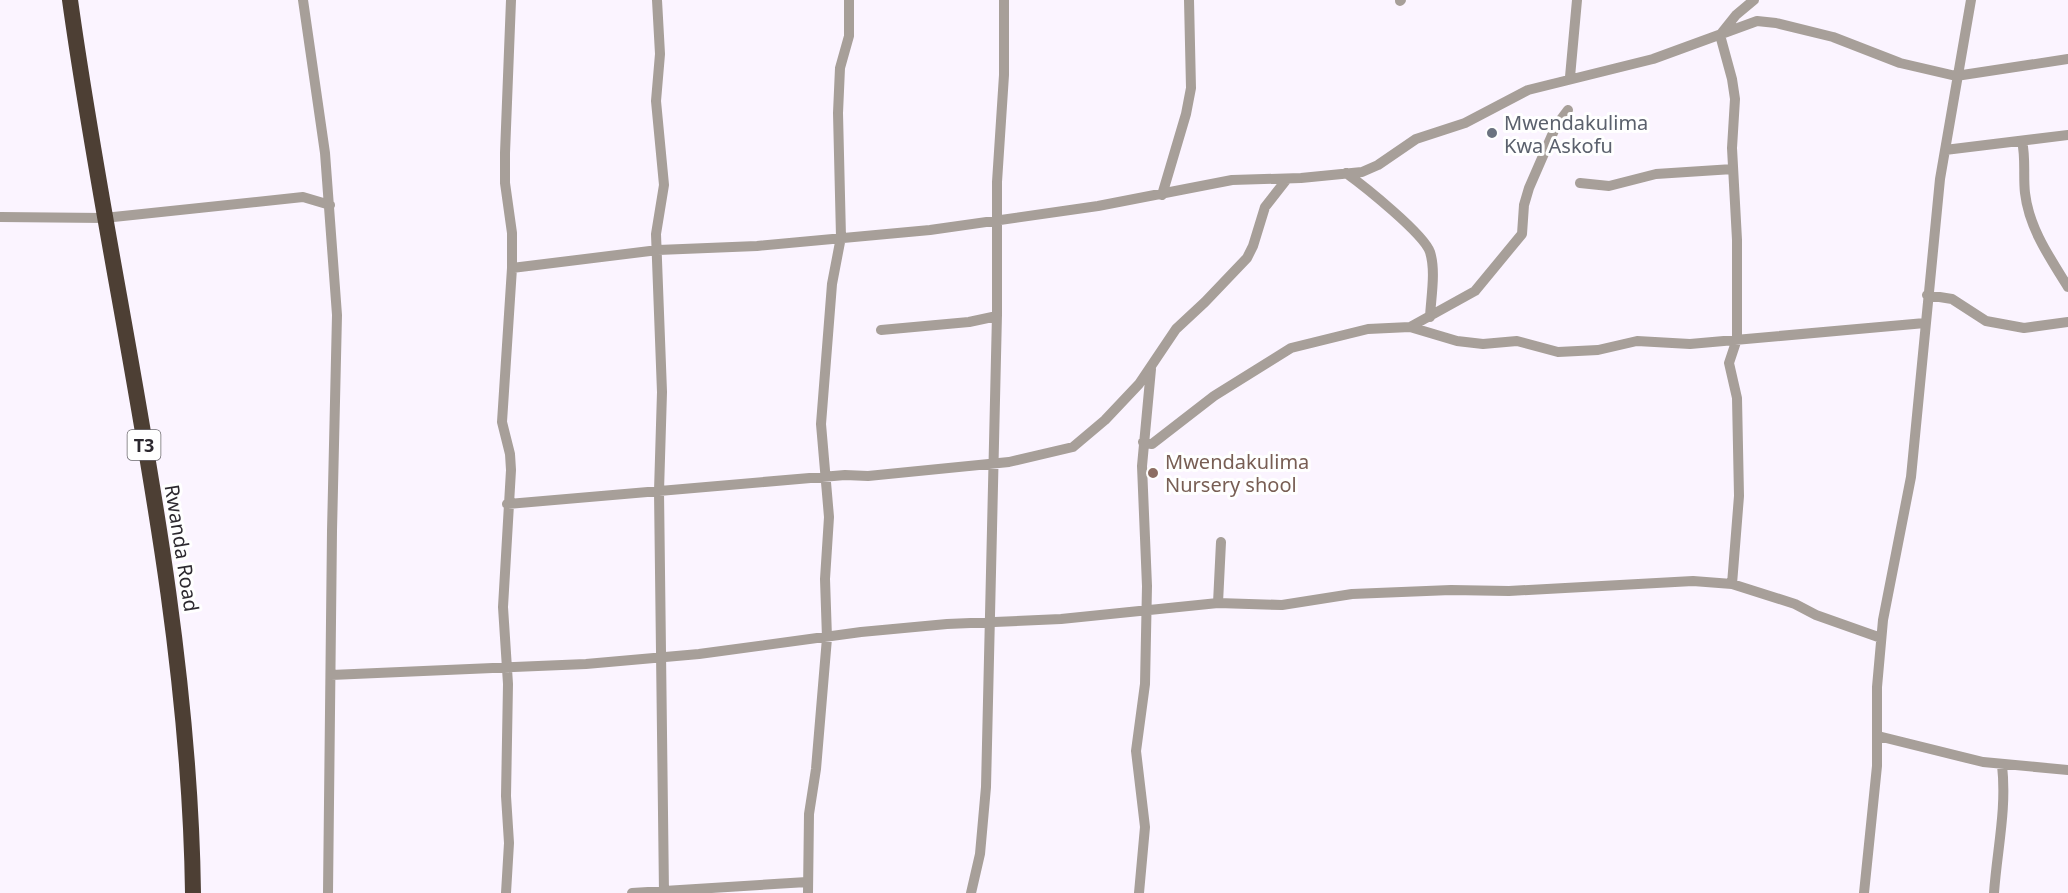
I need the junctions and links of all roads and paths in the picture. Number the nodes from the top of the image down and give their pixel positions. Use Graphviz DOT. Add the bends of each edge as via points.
graph roads {
  1 [pos="70,0"];
  2 [pos="303,0"];
  3 [pos="511,0"];
  4 [pos="657,0"];
  5 [pos="849,0"];
  6 [pos="1004,0"];
  7 [pos="1189,0"];
  8 [pos="1577,0"];
  9 [pos="1754,0"];
  10 [pos="1971,0"];
  11 [pos="1720,35"];
  12 [pos="2068,59"];
  13 [pos="1956,76"];
  14 [pos="1570,77"];
  15 [pos="1568,110"];
  16 [pos="2068,135"];
  17 [pos="2022,141"];
  18 [pos="1945,150"];
  19 [pos="1733,169"];
  20 [pos="1346,173"];
  21 [pos="1287,178"];
  22 [pos="1580,183"];
  23 [pos="1162,195"];
  24 [pos="330,204"];
  25 [pos="0,217"];
  26 [pos="104,218"];
  27 [pos="996,219"];
  28 [pos="841,237"];
  29 [pos="658,250"];
  30 [pos="512,268"];
  31 [pos="2068,287"];
  32 [pos="1927,295"];
  33 [pos="997,316"];
  34 [pos="1430,317"];
  35 [pos="2068,322"];
  36 [pos="1926,323"];
  37 [pos="1410,327"];
  38 [pos="881,330"];
  39 [pos="1737,339"];
  40 [pos="1151,366"];
  41 [pos="1143,442"];
  42 [pos="993,463"];
  43 [pos="827,478"];
  44 [pos="659,491"];
  45 [pos="507,504"];
  46 [pos="1221,542"];
  47 [pos="1732,584"];
  48 [pos="1218,603"];
  49 [pos="1146,611"];
  50 [pos="989,623"];
  51 [pos="827,638"];
  52 [pos="1881,638"];
  53 [pos="662,657"];
  54 [pos="507,667"];
  55 [pos="331,675"];
  56 [pos="1878,736"];
  57 [pos="2002,765"];
  58 [pos="2068,770"];
  59 [pos="808,887"];
  60 [pos="664,892"];
  61 [pos="193,893"];
  62 [pos="328,893"];
  63 [pos="506,893"];
  64 [pos="632,893"];
  65 [pos="971,893"];
  66 [pos="1139,893"];
  67 [pos="1864,893"];
  68 [pos="1994,893"];
  1 -- 26 [label="highway, Rwanda Road / T3"];
  2 -- 24 [label="street"];
  3 -- 30 [label="street" via="505,183"];
  4 -- 29 [label="street" via="660,54 656,101 664,185 656,223"];
  5 -- 28 [label="street" via="838,113"];
  6 -- 27 [label="street"];
  7 -- 23 [label="street" via="1191,88"];
  8 -- 14 [label="street"];
  9 -- 11 [label="street"];
  10 -- 13 [label="street"];
  11 -- 13 [label="street" via="1748,23 1767,21 1850,42 1914,68"];
  11 -- 14 [label="street" via="1653,59"];
  11 -- 19 [label="street" via="1734,90"];
  12 -- 13 [label="street"];
  13 -- 18 [label="street"];
  14 -- 20 [label="street" via="1528,90 1464,123 1416,139 1370,169"];
  15 -- 34 [label="street" via="1553,132 1529,188 1518,242 1475,291"];
  16 -- 17 [label="street"];
  17 -- 18 [label="street"];
  17 -- 31 [label="street" via="2025,192 2037,234"];
  18 -- 32 [label="street"];
  19 -- 22 [label="street" via="1656,174 1609,186"];
  19 -- 39 [label="street"];
  20 -- 21 [label="street"];
  20 -- 34 [label="street" via="1429,248"];
  21 -- 23 [label="street" via="1232,180"];
  21 -- 40 [label="street" via="1265,207 1247,258 1176,329"];
  23 -- 27 [label="street"];
  24 -- 26 [label="street" via="303,196"];
  24 -- 55 [label="street" via="337,315"];
  25 -- 26 [label="street"];
  26 -- 61 [label="highway, Rwanda Road / T3" via="179,662 188,752"];
  27 -- 28 [label="street" via="930,230"];
  27 -- 33 [label="street"];
  28 -- 29 [label="street" via="757,246"];
  28 -- 43 [label="street" via="832,284 822,418"];
  29 -- 30 [label="street"];
  29 -- 44 [label="street" via="662,417"];
  30 -- 45 [label="street" via="502,423 510,454"];
  32 -- 35 [label="street" via="1952,299 1986,321 2024,328"];
  32 -- 36 [label="street"];
  33 -- 38 [label="street"];
  33 -- 42 [label="street"];
  34 -- 37 [label="street"];
  36 -- 39 [label="street"];
  36 -- 52 [label="street" via="1911,477"];
  37 -- 39 [label="street" via="1457,341 1516,342 1558,352 1598,350 1637,341 1689,344"];
  37 -- 41 [label="street" via="1358,330 1291,348 1214,396 1152,444"];
  39 -- 47 [label="street" via="1730,363 1737,399 1739,496"];
  40 -- 41 [label="street"];
  40 -- 42 [label="street" via="1105,420 1073,447"];
  41 -- 49 [label="street"];
  42 -- 43 [label="street"];
  42 -- 50 [label="street"];
  43 -- 44 [label="street"];
  43 -- 51 [label="street"];
  44 -- 45 [label="street"];
  44 -- 53 [label="street"];
  45 -- 54 [label="street" via="503,607"];
  46 -- 48 [label="street"];
  47 -- 48 [label="street" via="1693,581 1352,594 1282,604"];
  47 -- 52 [label="street"];
  48 -- 49 [label="street"];
  49 -- 50 [label="street"];
  49 -- 66 [label="street" via="1145,684 1136,752 1145,827"];
  50 -- 51 [label="street"];
  50 -- 65 [label="street" via="984,822"];
  51 -- 53 [label="street"];
  51 -- 59 [label="street" via="809,814"];
  52 -- 56 [label="street"];
  53 -- 54 [label="street"];
  53 -- 60 [label="street"];
  54 -- 55 [label="street"];
  54 -- 63 [label="street"];
  55 -- 62 [label="street"];
  56 -- 57 [label="street"];
  56 -- 67 [label="street"];
  57 -- 58 [label="street"];
  57 -- 68 [label="street" via="2003,825"];
  59 -- 60 [label="street"];
  60 -- 64 [label="street"];
}
